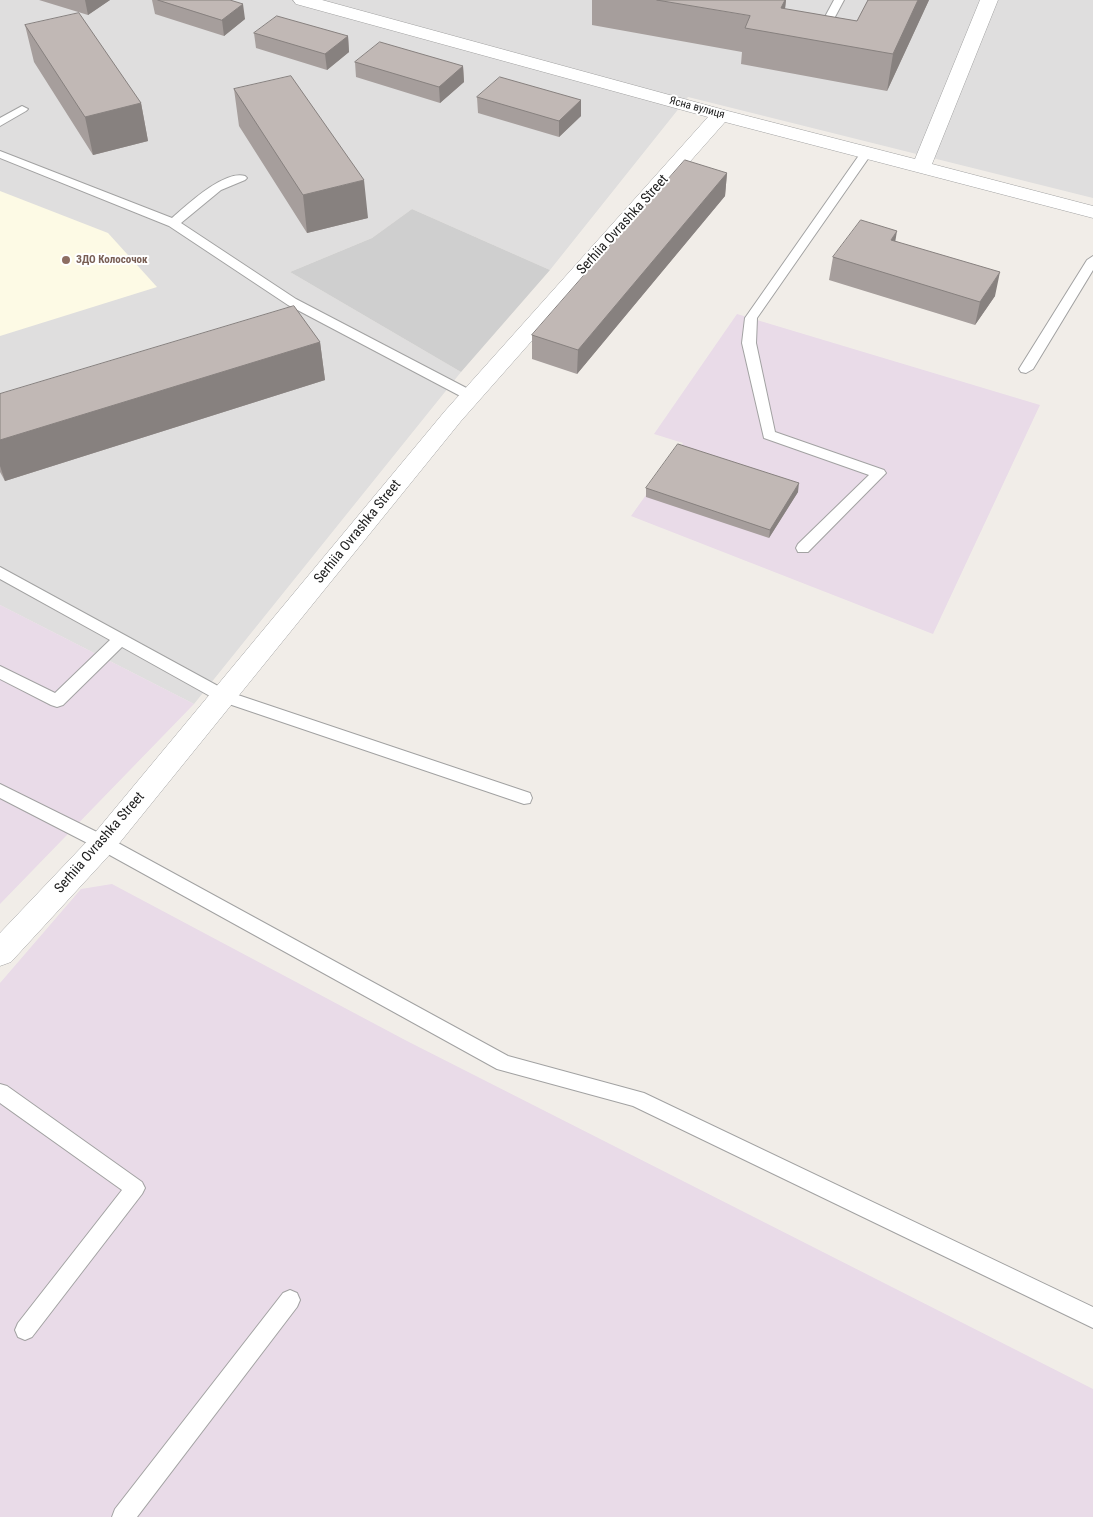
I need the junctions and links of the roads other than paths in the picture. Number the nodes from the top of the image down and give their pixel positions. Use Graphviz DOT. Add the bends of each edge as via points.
graph roads {
  1 [pos="302,0"];
  2 [pos="839,0"];
  3 [pos="989,0"];
  4 [pos="804,26"];
  5 [pos="22,109"];
  6 [pos="722,114"];
  7 [pos="0,123"];
  8 [pos="866,153"];
  9 [pos="0,154"];
  10 [pos="921,168"];
  11 [pos="241,178"];
  12 [pos="1093,212"];
  13 [pos="173,223"];
  14 [pos="1093,260"];
  15 [pos="317,315"];
  16 [pos="299,320"];
  17 [pos="1026,369"];
  18 [pos="471,396"];
  19 [pos="803,548"];
  20 [pos="0,572"];
  21 [pos="120,639"];
  22 [pos="0,672"];
  23 [pos="223,696"];
  24 [pos="0,790"];
  25 [pos="524,798"];
  26 [pos="103,843"];
  27 [pos="0,953"];
  28 [pos="0,1092"];
  29 [pos="290,1300"];
  30 [pos="1093,1318"];
  31 [pos="25,1330"];
  32 [pos="123,1517"];
  1 -- 6 [label="street, Ясна вулиця"];
  2 -- 4 [label="lane" via="823,30"];
  3 -- 10 [label="street"];
  5 -- 7 [label="lane"];
  6 -- 8 [label="street, Ясна вулиця"];
  6 -- 18 [label="street, Serhiia Ovrashka Street"];
  8 -- 10 [label="street, Ясна вулиця"];
  8 -- 19 [label="lane" via="751,318 749,344 769,435 879,473"];
  9 -- 13 [label="lane"];
  10 -- 12 [label="street, Ясна вулиця"];
  11 -- 13 [label="lane" via="217,186"];
  13 -- 15 [label="lane" via="292,302"];
  14 -- 17 [label="lane"];
  15 -- 16 [label="lane"];
  15 -- 18 [label="lane"];
  18 -- 23 [label="street, Serhiia Ovrashka Street"];
  20 -- 21 [label="lane"];
  21 -- 22 [label="lane" via="56,701"];
  21 -- 23 [label="lane"];
  23 -- 25 [label="lane"];
  23 -- 26 [label="street, Serhiia Ovrashka Street"];
  24 -- 26 [label="lane"];
  26 -- 27 [label="street, Serhiia Ovrashka Street"];
  26 -- 30 [label="lane" via="504,1063 636,1099"];
  28 -- 31 [label="lane" via="135,1188"];
  29 -- 32 [label="lane"];
}
